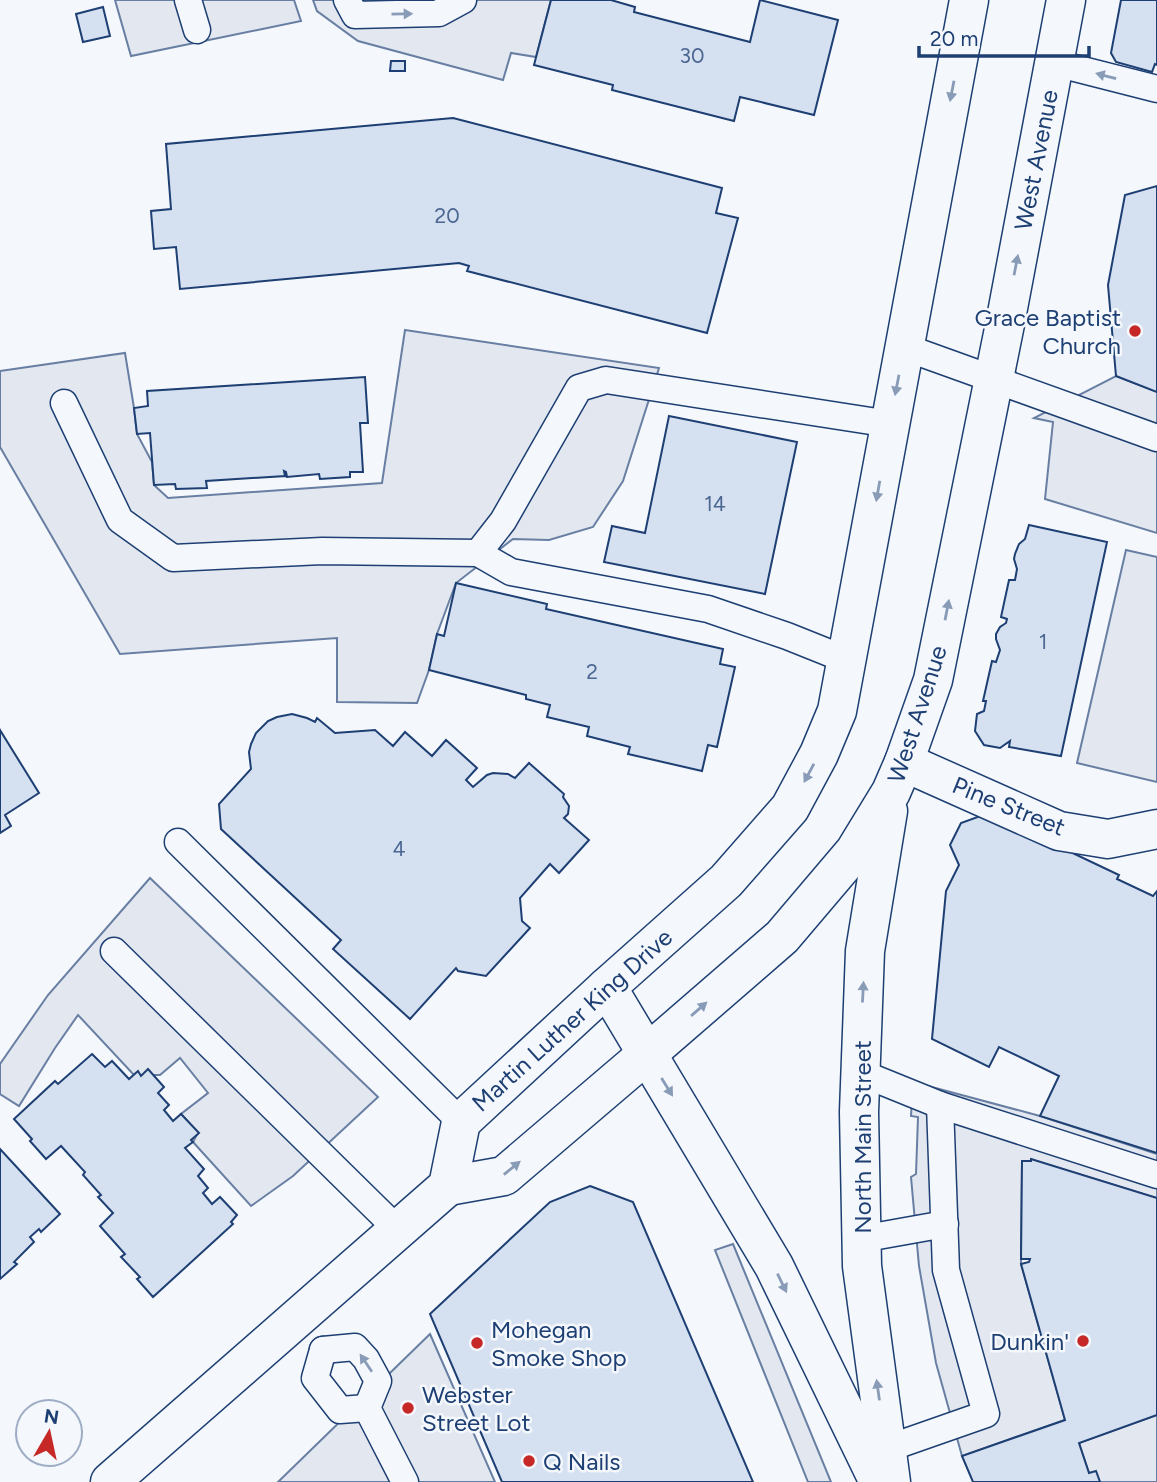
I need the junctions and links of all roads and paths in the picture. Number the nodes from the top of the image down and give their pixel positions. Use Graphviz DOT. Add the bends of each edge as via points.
graph roads {
  1 [pos="188,0"];
  2 [pos="346,0"];
  3 [pos="463,0"];
  4 [pos="969,0"];
  5 [pos="1066,0"];
  6 [pos="197,30"];
  7 [pos="1055,63"];
  8 [pos="1157,89"];
  9 [pos="904,347"];
  10 [pos="993,380"];
  11 [pos="64,403"];
  12 [pos="890,424"];
  13 [pos="1157,438"];
  14 [pos="478,554"];
  15 [pos="847,660"];
  16 [pos="898,777"];
  17 [pos="1157,828"];
  18 [pos="178,842"];
  19 [pos="114,951"];
  20 [pos="607,987"];
  21 [pos="647,1054"];
  22 [pos="861,1073"];
  23 [pos="940,1105"];
  24 [pos="461,1122"];
  25 [pos="1157,1175"];
  26 [pos="448,1186"];
  27 [pos="945,1224"];
  28 [pos="398,1230"];
  29 [pos="861,1239"];
  30 [pos="298,1317"];
  31 [pos="323,1350"];
  32 [pos="366,1408"];
  33 [pos="885,1471"];
  34 [pos="110,1482"];
  35 [pos="405,1482"];
  1 -- 6 [label="lane"];
  2 -- 3 [label="lane, one-way" via="355,15 439,13"];
  4 -- 9 [label="main road, one-way"];
  5 -- 7 [label="main road, West Avenue"];
  8 -- 7 [label="lane, one-way"];
  10 -- 7 [label="main road, West Avenue, one-way"];
  9 -- 10 [label="lane"];
  9 -- 12 [label="main road, one-way"];
  10 -- 13 [label="lane"];
  16 -- 10 [label="main road, West Avenue, one-way" via="933,680"];
  11 -- 14 [label="lane" via="120,520 173,558 322,551"];
  12 -- 14 [label="lane" via="606,380 579,388 503,521"];
  12 -- 15 [label="main road, one-way"];
  14 -- 15 [label="lane" via="511,572 708,609"];
  15 -- 20 [label="main road, Martin Luther King Drive, one-way" via="837,711 790,808 726,881"];
  16 -- 17 [label="main road, Pine Street" via="1059,831 1108,839"];
  21 -- 16 [label="main road, West Avenue, one-way" via="782,937 855,851"];
  22 -- 16 [label="main road, North Main Street, one-way" via="865,951"];
  18 -- 24 [label="lane"];
  19 -- 28 [label="lane"];
  20 -- 21 [label="main road"];
  20 -- 24 [label="main road, Martin Luther King Drive"];
  26 -- 21 [label="main road, West Avenue, one-way" via="504,1176"];
  21 -- 33 [label="main road, one-way" via="774,1266"];
  22 -- 23 [label="lane"];
  22 -- 29 [label="main road, North Main Street"];
  23 -- 25 [label="lane"];
  23 -- 27 [label="lane"];
  24 -- 26 [label="main road, Martin Luther King Drive"];
  26 -- 28 [label="main road"];
  27 -- 29 [label="lane"];
  27 -- 33 [label="lane" via="946,1270 986,1414"];
  28 -- 30 [label="main road"];
  33 -- 29 [label="main road, North Main Street, one-way"];
  30 -- 31 [label="lane"];
  30 -- 34 [label="main road"];
  31 -- 32 [label="lane" via="315,1378 340,1409"];
  32 -- 31 [label="lane, one-way" via="378,1381 366,1359 355,1347"];
  32 -- 35 [label="lane"];
}
